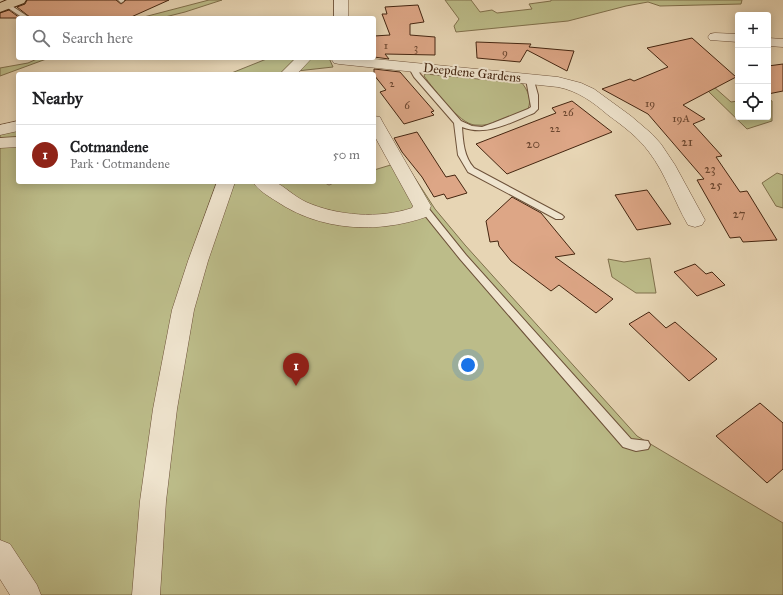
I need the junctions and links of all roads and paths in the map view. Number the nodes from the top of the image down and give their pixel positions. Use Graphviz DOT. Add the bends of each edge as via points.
graph roads {
  1 [pos="341,0"];
  2 [pos="9,4"];
  3 [pos="24,16"];
  4 [pos="341,16"];
  5 [pos="715,37"];
  6 [pos="735,38"];
  7 [pos="771,42"];
  8 [pos="783,43"];
  9 [pos="303,60"];
  10 [pos="341,64"];
  11 [pos="413,68"];
  12 [pos="290,72"];
  13 [pos="530,79"];
  14 [pos="458,123"];
  15 [pos="376,124"];
  16 [pos="16,126"];
  17 [pos="0,130"];
  18 [pos="16,142"];
  19 [pos="0,143"];
  20 [pos="225,184"];
  21 [pos="265,184"];
  22 [pos="422,206"];
  23 [pos="559,217"];
  24 [pos="695,220"];
  25 [pos="644,445"];
  26 [pos="0,554"];
  27 [pos="27,595"];
  28 [pos="146,595"];
  1 -- 4 [label="street"];
  2 -- 3 [label="lane"];
  5 -- 6 [label="street"];
  7 -- 8 [label="street"];
  9 -- 12 [label="street"];
  10 -- 11 [label="street, Deepdene Gardens"];
  11 -- 13 [label="street, Deepdene Gardens"];
  11 -- 14 [label="lane, Deepdene Gardens"];
  13 -- 14 [label="lane, Deepdene Gardens" via="535,107 531,111 482,129"];
  13 -- 24 [label="street, Deepdene Gardens" via="574,85 591,92 638,131 654,148"];
  14 -- 23 [label="lane" via="458,135 466,165"];
  15 -- 22 [label="street"];
  16 -- 17 [label="street"];
  18 -- 19 [label="street"];
  20 -- 28 [label="street" via="183,310 152,501"];
  21 -- 22 [label="street" via="299,206 337,218 368,220 408,216 419,212"];
  22 -- 25 [label="lane" via="463,258 626,443"];
  26 -- 27 [label="street"];
}
